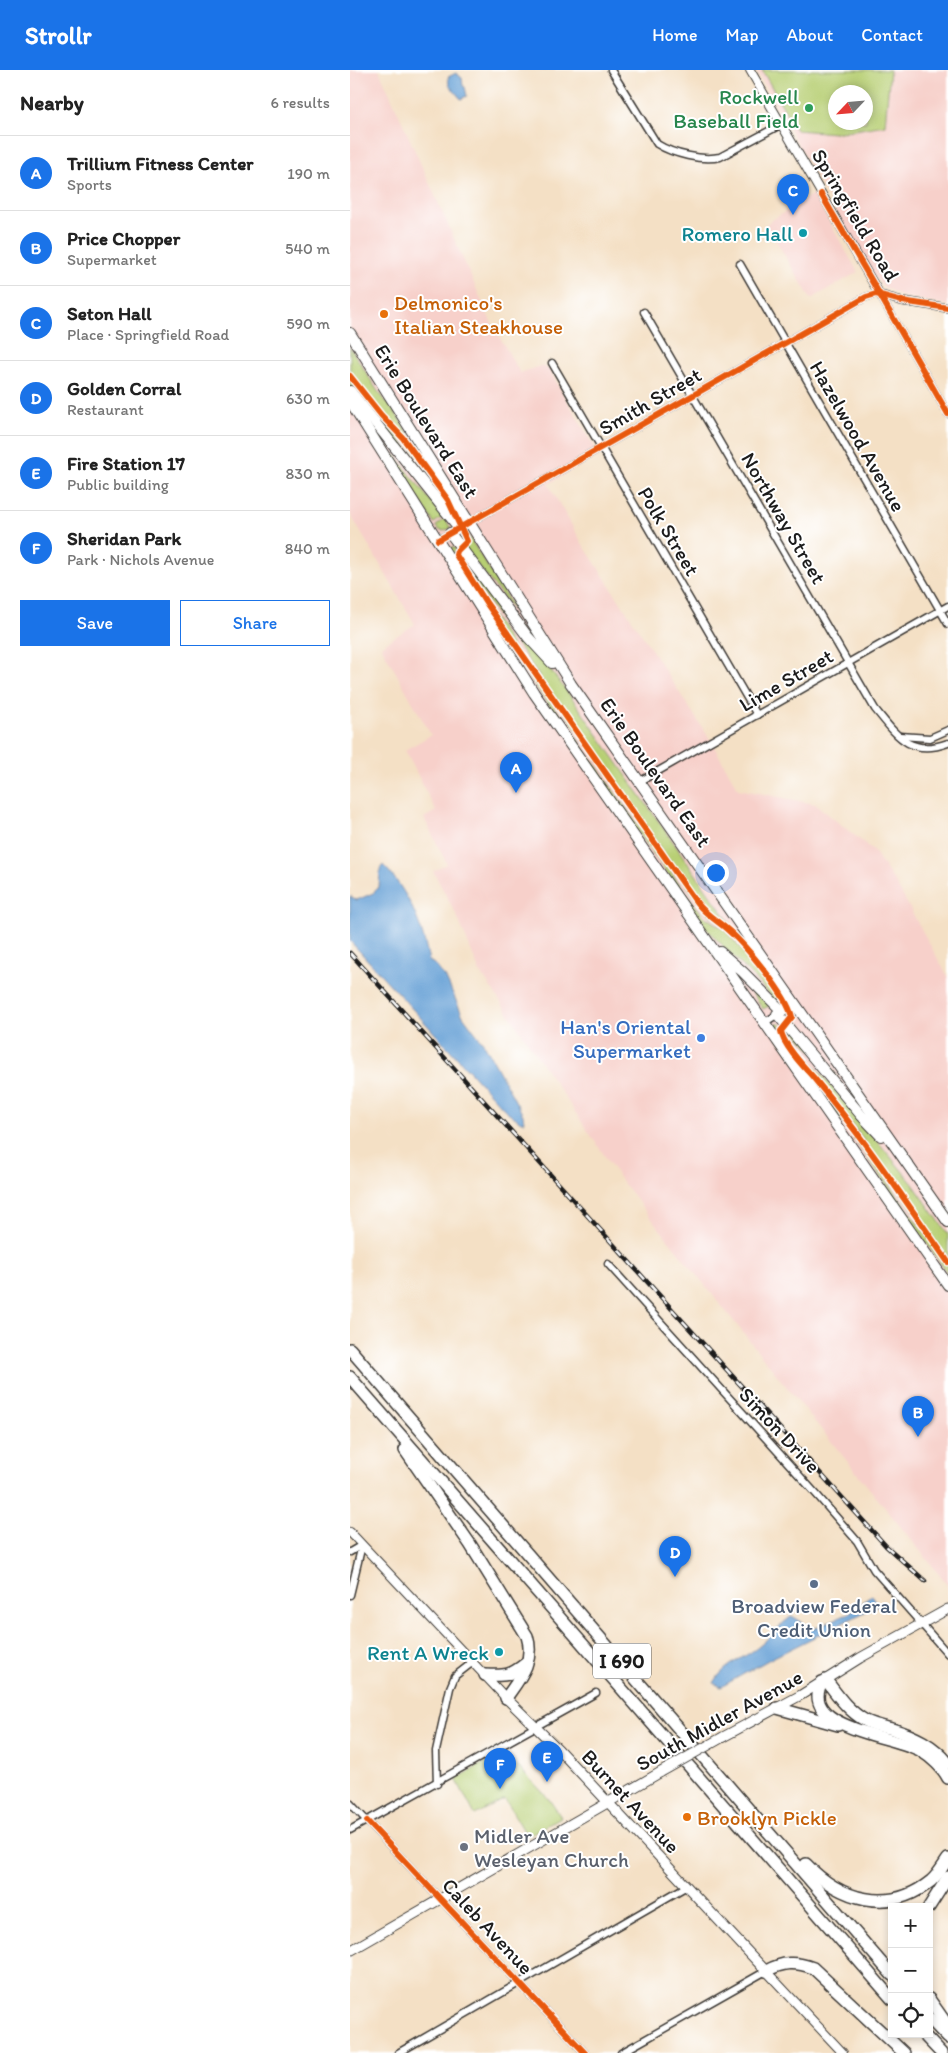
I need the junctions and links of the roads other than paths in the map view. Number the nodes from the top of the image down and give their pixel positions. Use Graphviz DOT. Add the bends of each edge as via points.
graph roads {
  1 [pos="611,70"];
  2 [pos="750,70"];
  3 [pos="782,124"];
  4 [pos="740,264"];
  5 [pos="880,295"];
  6 [pos="948,308"];
  7 [pos="644,312"];
  8 [pos="350,333"];
  9 [pos="786,343"];
  10 [pos="552,363"];
  11 [pos="350,391"];
  12 [pos="694,395"];
  13 [pos="350,401"];
  14 [pos="948,414"];
  15 [pos="601,448"];
  16 [pos="468,522"];
  17 [pos="455,531"];
  18 [pos="438,540"];
  19 [pos="948,606"];
  20 [pos="940,610"];
  21 [pos="948,624"];
  22 [pos="849,662"];
  23 [pos="571,684"];
  24 [pos="757,715"];
  25 [pos="948,730"];
  26 [pos="900,736"];
  27 [pos="930,738"];
  28 [pos="948,743"];
  29 [pos="928,748"];
  30 [pos="639,782"];
  31 [pos="707,941"];
  32 [pos="794,1003"];
  33 [pos="780,1013"];
  34 [pos="764,1023"];
  35 [pos="904,1160"];
  36 [pos="948,1222"];
  37 [pos="608,1264"];
  38 [pos="948,1285"];
  39 [pos="350,1349"];
  40 [pos="350,1376"];
  41 [pos="363,1392"];
  42 [pos="350,1532"];
  43 [pos="362,1545"];
  44 [pos="350,1552"];
  45 [pos="350,1595"];
  46 [pos="948,1609"];
  47 [pos="921,1624"];
  48 [pos="948,1654"];
  49 [pos="529,1661"];
  50 [pos="473,1662"];
  51 [pos="485,1675"];
  52 [pos="824,1681"];
  53 [pos="596,1693"];
  54 [pos="506,1698"];
  55 [pos="777,1708"];
  56 [pos="536,1726"];
  57 [pos="847,1728"];
  58 [pos="948,1763"];
  59 [pos="948,1778"];
  60 [pos="436,1784"];
  61 [pos="350,1803"];
  62 [pos="609,1803"];
  63 [pos="367,1821"];
  64 [pos="765,1827"];
  65 [pos="350,1830"];
  66 [pos="948,1859"];
  67 [pos="948,1877"];
  68 [pos="687,1886"];
  69 [pos="440,1899"];
  70 [pos="932,1903"];
  71 [pos="350,1951"];
  72 [pos="888,1969"];
  73 [pos="766,1971"];
  74 [pos="519,1983"];
  75 [pos="888,1993"];
  76 [pos="933,2005"];
  77 [pos="933,2022"];
  78 [pos="948,2026"];
  79 [pos="927,2038"];
  80 [pos="948,2038"];
  81 [pos="398,2053"];
  82 [pos="585,2053"];
  83 [pos="621,2053"];
  84 [pos="843,2053"];
  85 [pos="904,2053"];
  86 [pos="941,2053"];
  1 -- 3 [label="street" via="657,144 669,150 710,159 720,157"];
  2 -- 3 [label="street, Springfield Road"];
  3 -- 5 [label="street, Springfield Road"];
  4 -- 9 [label="street, Hazelwood Avenue"];
  5 -- 6 [label="street, Springfield Road"];
  5 -- 9 [label="street, Smith Street" via="866,297"];
  5 -- 14 [label="street"];
  7 -- 12 [label="street, Northway Street"];
  8 -- 16 [label="main road, Erie Boulevard East"];
  9 -- 12 [label="street, Smith Street"];
  9 -- 20 [label="street, Hazelwood Avenue"];
  10 -- 15 [label="street, Polk Street"];
  11 -- 17 [label="main road"];
  12 -- 15 [label="street, Smith Street"];
  12 -- 22 [label="street, Northway Street"];
  13 -- 18 [label="main road"];
  15 -- 16 [label="street, Smith Street"];
  15 -- 24 [label="street, Polk Street"];
  16 -- 17 [label="street, Smith Street"];
  16 -- 23 [label="main road, Erie Boulevard East"];
  17 -- 18 [label="street, Smith Street"];
  17 -- 23 [label="main road" via="528,636"];
  18 -- 31 [label="main road" via="534,693"];
  19 -- 20 [label="street, Lime Street"];
  20 -- 21 [label="street, Hazelwood Avenue"];
  20 -- 22 [label="street, Lime Street"];
  22 -- 24 [label="street, Lime Street"];
  22 -- 26 [label="street, Northway Street" via="875,708"];
  23 -- 30 [label="main road, Erie Boulevard East"];
  24 -- 30 [label="street, Lime Street"];
  25 -- 27 [label="street"];
  26 -- 27 [label="street"];
  26 -- 29 [label="street" via="906,744"];
  27 -- 29 [label="street"];
  28 -- 29 [label="street"];
  30 -- 32 [label="main road, Erie Boulevard East"];
  31 -- 33 [label="main road" via="743,972"];
  31 -- 34 [label="main road"];
  32 -- 33 [label="street"];
  32 -- 35 [label="main road, Erie Boulevard East"];
  33 -- 34 [label="street"];
  33 -- 35 [label="main road" via="861,1115"];
  34 -- 38 [label="main road"];
  35 -- 36 [label="main road, Erie Boulevard East"];
  37 -- 47 [label="street, Simon Drive" via="817,1495 857,1542 874,1570"];
  39 -- 64 [label="highway, I 690"];
  40 -- 41 [label="highway, I 690"];
  41 -- 49 [label="highway" via="464,1536 522,1626 530,1644"];
  41 -- 75 [label="highway, I 690"];
  42 -- 43 [label="street, Burnet Avenue"];
  43 -- 44 [label="street"];
  43 -- 45 [label="street"];
  43 -- 50 [label="street, Burnet Avenue"];
  46 -- 47 [label="main road, South Midler Avenue"];
  47 -- 48 [label="street, Simon Drive"];
  47 -- 52 [label="main road, South Midler Avenue"];
  49 -- 51 [label="highway" via="512,1674"];
  49 -- 54 [label="highway"];
  50 -- 51 [label="street, Burnet Avenue"];
  50 -- 60 [label="street" via="456,1676 450,1688 436,1751"];
  51 -- 54 [label="street, Burnet Avenue"];
  52 -- 55 [label="main road, South Midler Avenue"];
  52 -- 57 [label="highway" via="819,1698 824,1710"];
  52 -- 58 [label="highway" via="855,1714 868,1722 918,1738"];
  53 -- 56 [label="street"];
  54 -- 56 [label="main road, Burnet Avenue"];
  55 -- 57 [label="highway"];
  55 -- 62 [label="main road, South Midler Avenue, bridge"];
  56 -- 60 [label="street"];
  56 -- 62 [label="main road, Burnet Avenue"];
  57 -- 59 [label="highway" via="921,1750"];
  60 -- 63 [label="street"];
  61 -- 63 [label="street, Caleb Avenue"];
  62 -- 68 [label="main road, Burnet Avenue"];
  62 -- 69 [label="main road, South Midler Avenue"];
  63 -- 65 [label="street"];
  63 -- 69 [label="street, Caleb Avenue"];
  64 -- 66 [label="highway" via="794,1849 822,1880 850,1895 873,1900 907,1895 932,1880"];
  64 -- 72 [label="highway, I 690"];
  67 -- 70 [label="highway"];
  68 -- 73 [label="main road, Burnet Avenue"];
  68 -- 74 [label="street"];
  69 -- 71 [label="main road, South Midler Avenue"];
  69 -- 74 [label="street, Caleb Avenue"];
  73 -- 83 [label="street"];
  73 -- 84 [label="street, Burnet Avenue"];
  73 -- 85 [label="highway" via="788,1962 799,1962 813,1968"];
  74 -- 81 [label="street"];
  74 -- 82 [label="street, Caleb Avenue"];
  76 -- 78 [label="highway"];
  77 -- 80 [label="highway"];
  79 -- 86 [label="highway"];
}
